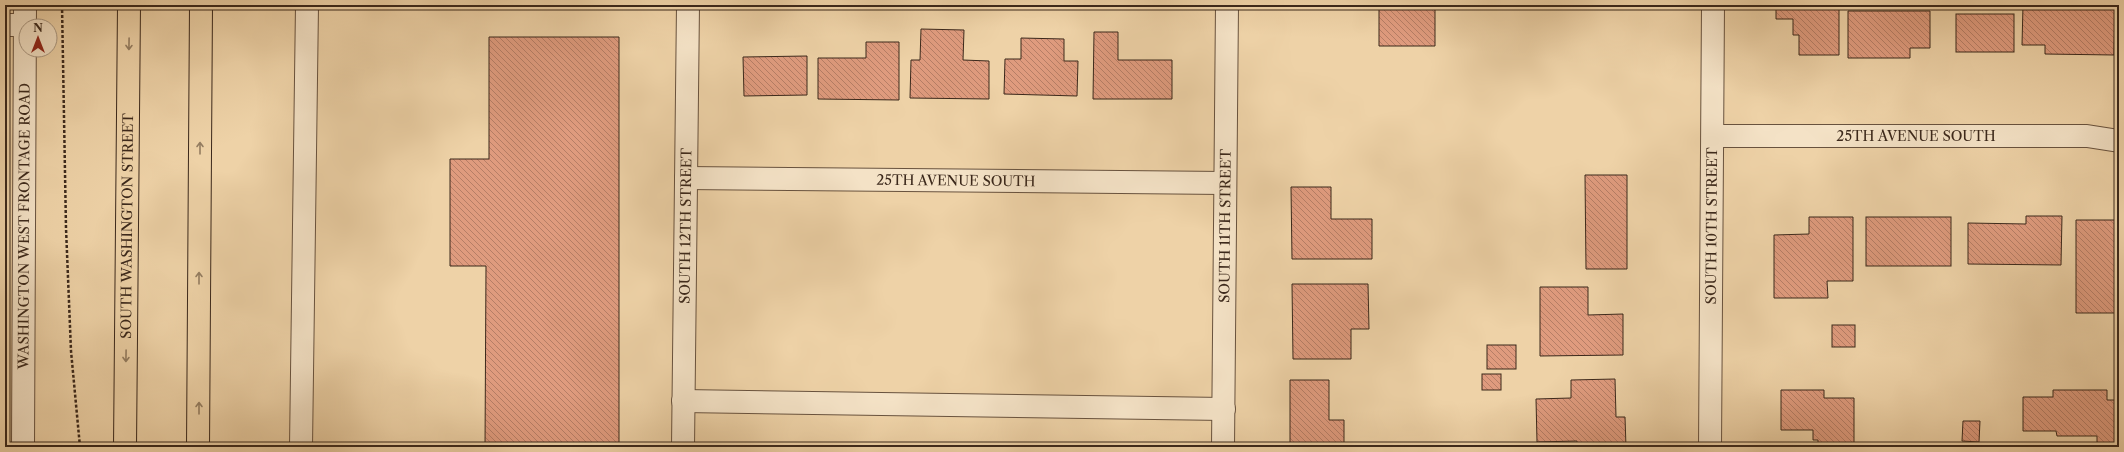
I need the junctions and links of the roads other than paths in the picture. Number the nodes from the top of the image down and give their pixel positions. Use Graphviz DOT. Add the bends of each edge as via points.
graph roads {
  1 [pos="129,5"];
  2 [pos="201,5"];
  3 [pos="307,5"];
  4 [pos="688,5"];
  5 [pos="1227,5"];
  6 [pos="1713,5"];
  7 [pos="19,58"];
  8 [pos="1713,136"];
  9 [pos="2119,141"];
  10 [pos="686,178"];
  11 [pos="1225,183"];
  12 [pos="683,401"];
  13 [pos="1224,409"];
  14 [pos="17,437"];
  15 [pos="125,447"];
  16 [pos="198,447"];
  17 [pos="301,447"];
  18 [pos="683,447"];
  19 [pos="1223,447"];
  20 [pos="1710,447"];
  1 -- 15 [label="main road, SOUTH WASHINGTON STREET, one-way"];
  16 -- 2 [label="main road, one-way"];
  3 -- 17 [label="street"];
  4 -- 10 [label="street, SOUTH 12TH STREET"];
  5 -- 11 [label="street, SOUTH 11TH STREET"];
  6 -- 8 [label="street, SOUTH 10TH STREET"];
  7 -- 14 [label="street, WASHINGTON WEST FRONTAGE ROAD"];
  8 -- 9 [label="street, 25TH AVENUE SOUTH" via="2088,136"];
  8 -- 20 [label="street, SOUTH 10TH STREET"];
  10 -- 11 [label="street, 25TH AVENUE SOUTH"];
  10 -- 12 [label="street, SOUTH 12TH STREET"];
  11 -- 13 [label="street, SOUTH 11TH STREET"];
  12 -- 13 [label="street"];
  12 -- 18 [label="street, SOUTH 12TH STREET"];
  13 -- 19 [label="street, SOUTH 11TH STREET"];
}
